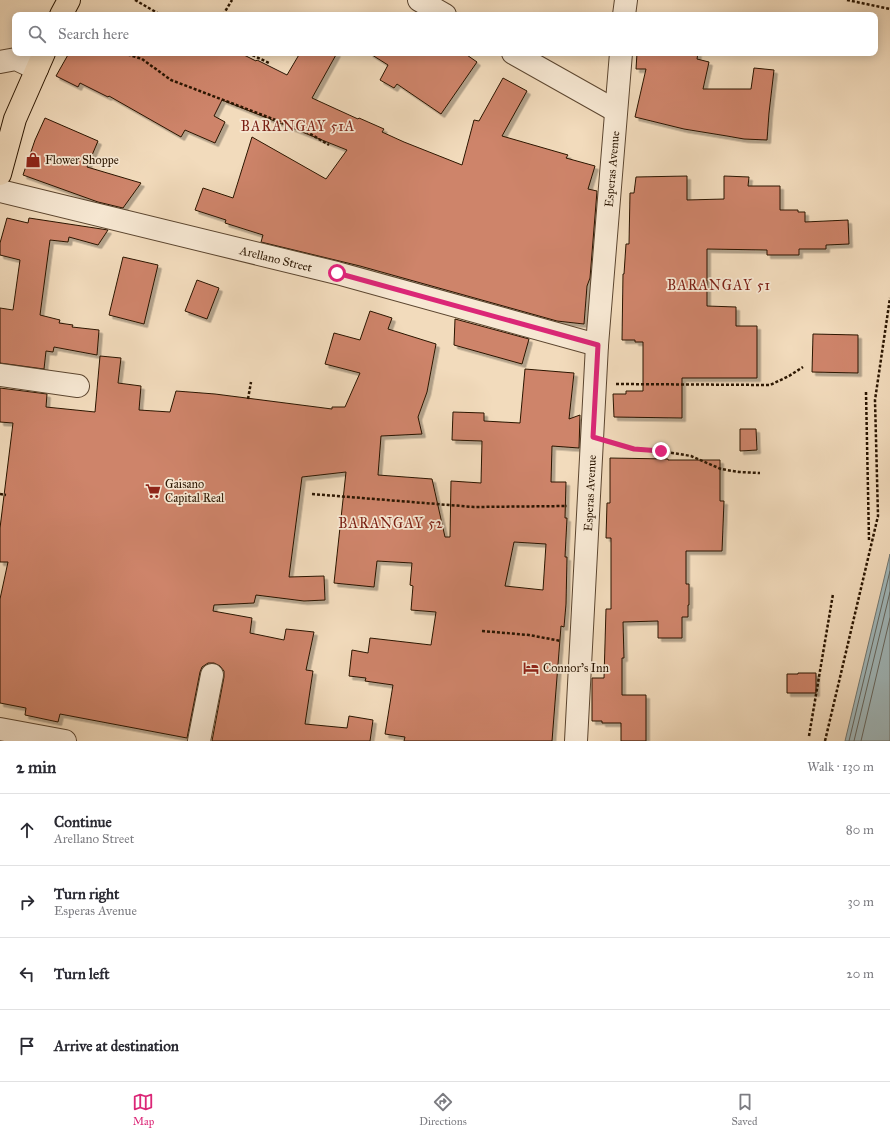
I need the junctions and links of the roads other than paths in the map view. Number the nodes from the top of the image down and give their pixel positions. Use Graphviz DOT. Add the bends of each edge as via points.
graph roads {
  1 [pos="69,0"];
  2 [pos="418,0"];
  3 [pos="626,0"];
  4 [pos="63,12"];
  5 [pos="440,12"];
  6 [pos="624,12"];
  7 [pos="518,56"];
  8 [pos="621,56"];
  9 [pos="40,61"];
  10 [pos="0,62"];
  11 [pos="616,111"];
  12 [pos="0,174"];
  13 [pos="0,191"];
  14 [pos="598,345"];
  15 [pos="0,375"];
  16 [pos="78,386"];
  17 [pos="212,675"];
  18 [pos="0,728"];
  19 [pos="65,741"];
  20 [pos="199,741"];
  21 [pos="576,741"];
  1 -- 4 [label="main road"];
  2 -- 5 [label="street"];
  3 -- 6 [label="street"];
  7 -- 11 [label="street"];
  8 -- 11 [label="street, Esperas Avenue"];
  9 -- 10 [label="street" via="16,59"];
  9 -- 12 [label="main road" via="15,119"];
  11 -- 14 [label="street, Esperas Avenue"];
  13 -- 14 [label="street, Arellano Street" via="337,273"];
  14 -- 21 [label="street, Esperas Avenue"];
  15 -- 16 [label="street"];
  17 -- 20 [label="street"];
  18 -- 19 [label="street"];
}
